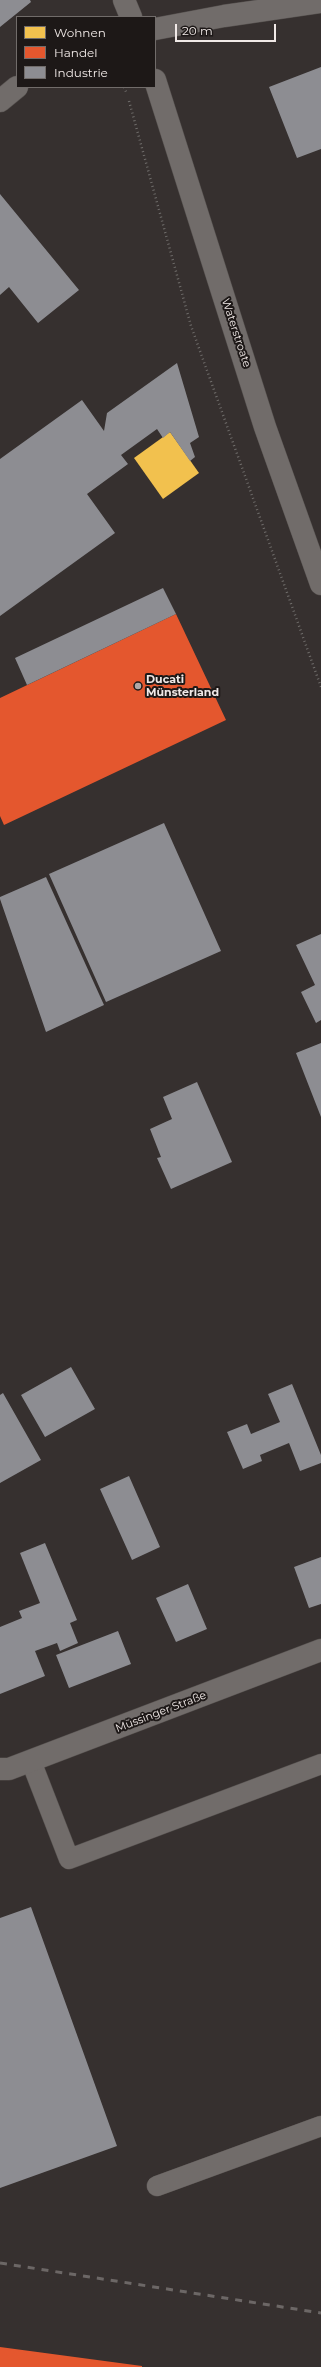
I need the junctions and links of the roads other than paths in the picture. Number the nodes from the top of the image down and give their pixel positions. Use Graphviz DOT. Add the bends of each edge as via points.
graph roads {
  1 [pos="124,0"];
  2 [pos="321,2"];
  3 [pos="131,16"];
  4 [pos="156,29"];
  5 [pos="156,83"];
  6 [pos="16,88"];
  7 [pos="0,101"];
  8 [pos="321,584"];
  9 [pos="321,1650"];
  10 [pos="31,1761"];
  11 [pos="321,1764"];
  12 [pos="0,1769"];
  13 [pos="321,2126"];
  14 [pos="157,2186"];
  1 -- 3 [label="street"];
  2 -- 4 [label="street"];
  5 -- 8 [label="street, Waterstroate" via="265,427"];
  6 -- 7 [label="street"];
  9 -- 10 [label="street, Müssinger Straße"];
  10 -- 11 [label="lane" via="69,1859"];
  10 -- 12 [label="street, Müssinger Straße" via="9,1769"];
  13 -- 14 [label="lane"];
}
